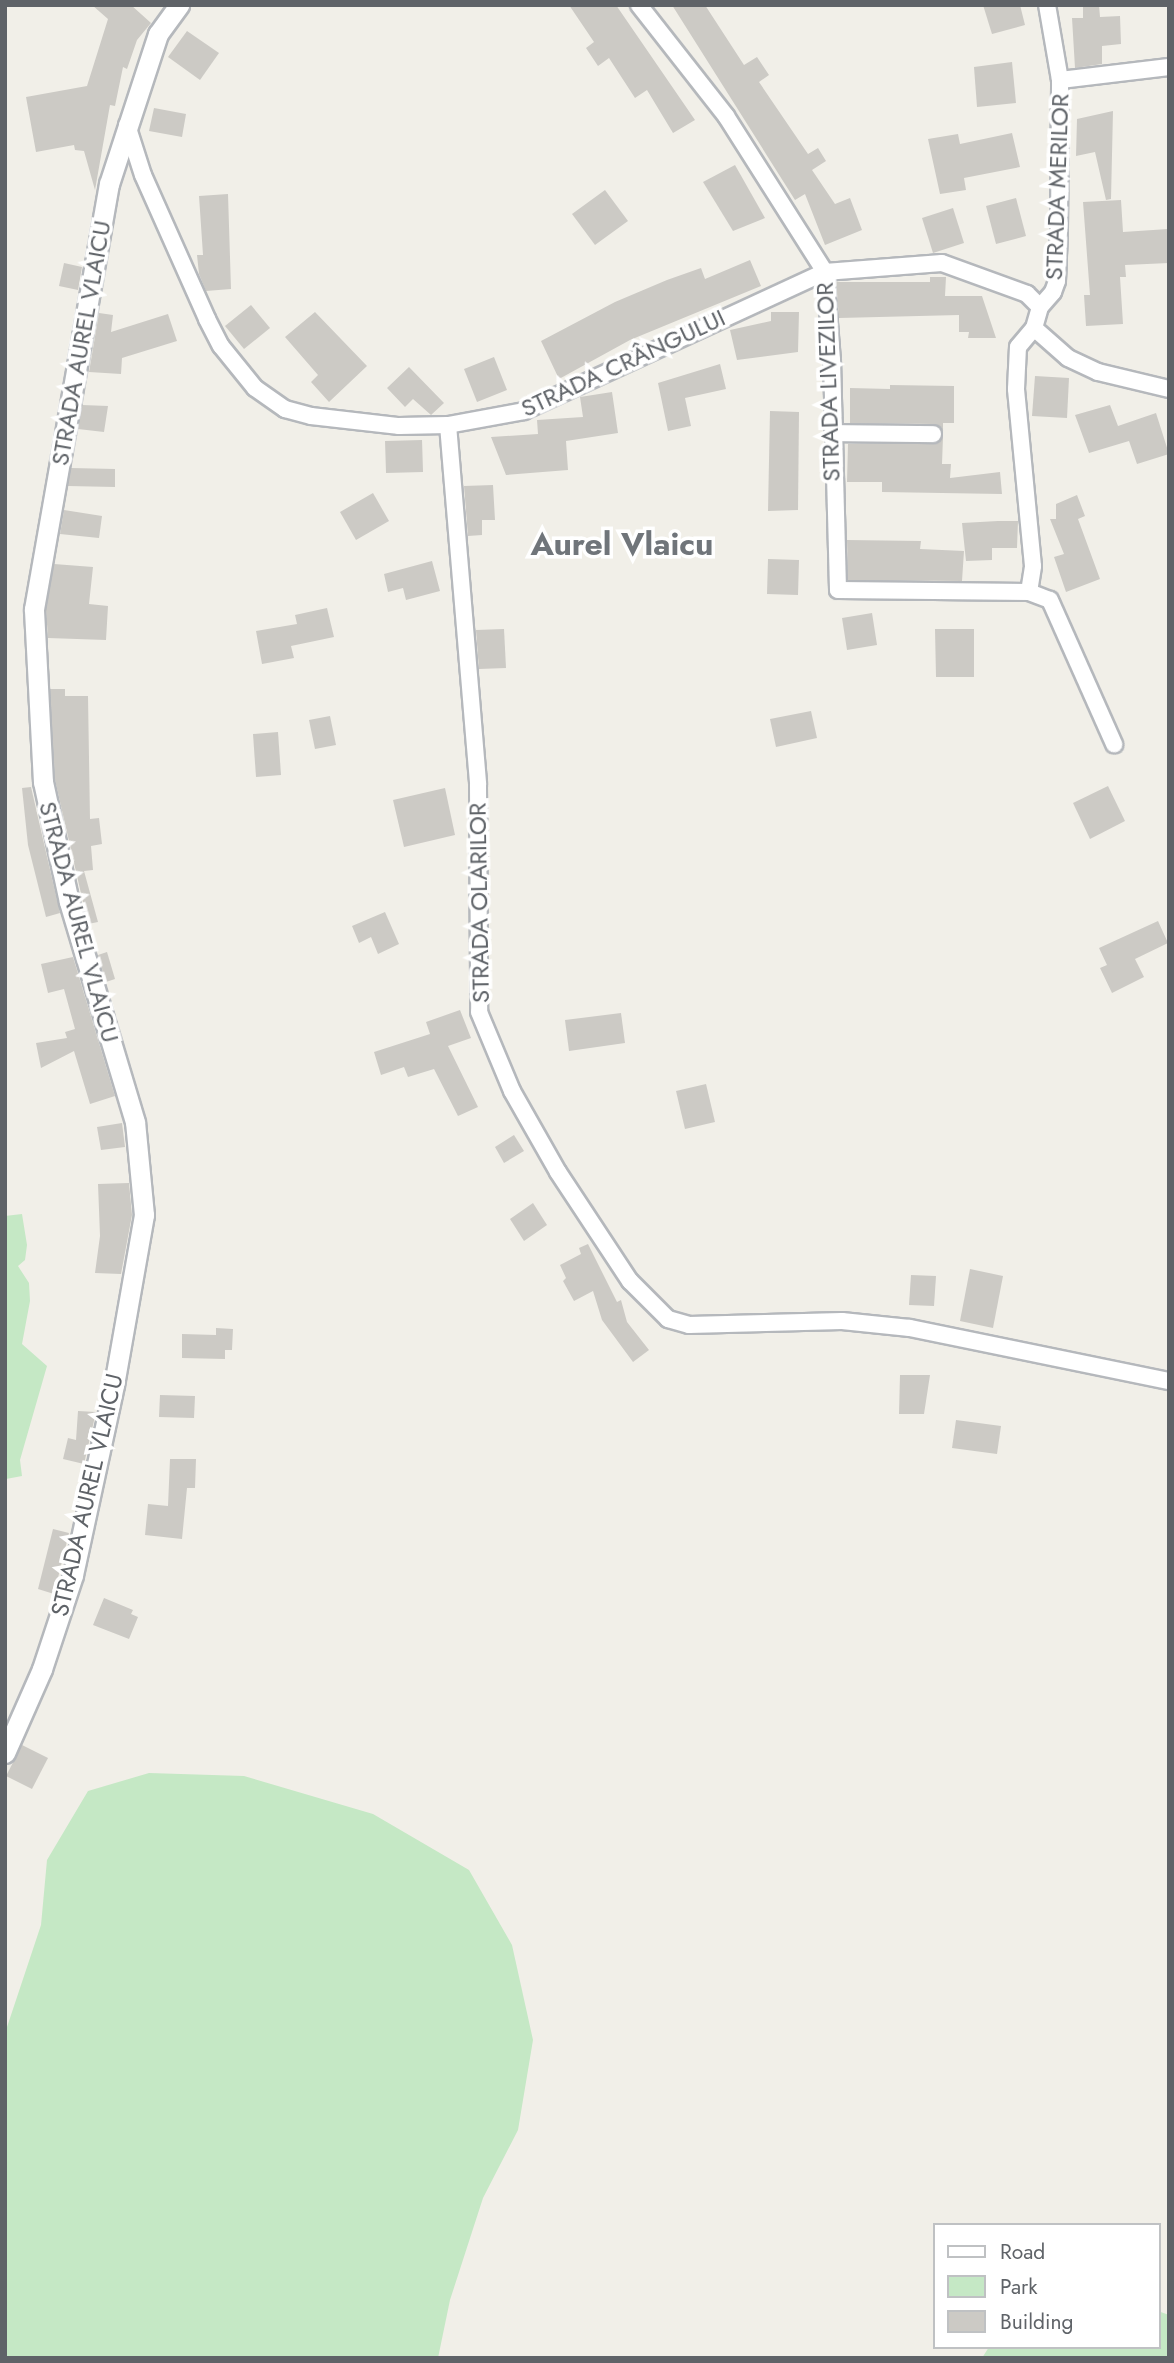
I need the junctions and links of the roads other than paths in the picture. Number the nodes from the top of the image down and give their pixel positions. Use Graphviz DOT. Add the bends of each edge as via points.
graph roads {
  1 [pos="179,5"];
  2 [pos="639,5"];
  3 [pos="1047,5"];
  4 [pos="1169,67"];
  5 [pos="1060,80"];
  6 [pos="127,125"];
  7 [pos="825,272"];
  8 [pos="1040,307"];
  9 [pos="1034,328"];
  10 [pos="1169,389"];
  11 [pos="448,425"];
  12 [pos="833,433"];
  13 [pos="933,434"];
  14 [pos="1026,593"];
  15 [pos="1114,744"];
  16 [pos="1169,1381"];
  17 [pos="5,1753"];
  1 -- 6 [label="street, STRADA AUREL VLAICU" via="158,34"];
  2 -- 7 [label="street, STRADA LIVEZILOR" via="726,116"];
  3 -- 5 [label="street, STRADA MERILOR"];
  4 -- 5 [label="street"];
  5 -- 8 [label="street, STRADA MERILOR" via="1057,281 1054,292"];
  6 -- 11 [label="street, STRADA CRÂNGULUI" via="143,175 202,310 221,346 256,388 285,409 311,416 399,426"];
  6 -- 17 [label="street, STRADA AUREL VLAICU" via="96,246 34,629 43,782 69,902 135,1122 144,1215 73,1575 42,1669"];
  7 -- 8 [label="street, STRADA MERILOR" via="942,263 1027,294"];
  7 -- 11 [label="street, STRADA CRÂNGULUI" via="524,411"];
  7 -- 12 [label="street, STRADA LIVEZILOR"];
  8 -- 9 [label="street"];
  9 -- 10 [label="street" via="1068,358 1098,372"];
  9 -- 14 [label="street" via="1018,347 1016,389 1033,566"];
  11 -- 16 [label="street, STRADA OLARILOR" via="478,785 479,1012 512,1091 630,1281 668,1319 689,1325 842,1321 956,1336"];
  12 -- 13 [label="street"];
  12 -- 14 [label="street, STRADA LIVEZILOR" via="838,590"];
  14 -- 15 [label="street" via="1050,600"];
}
